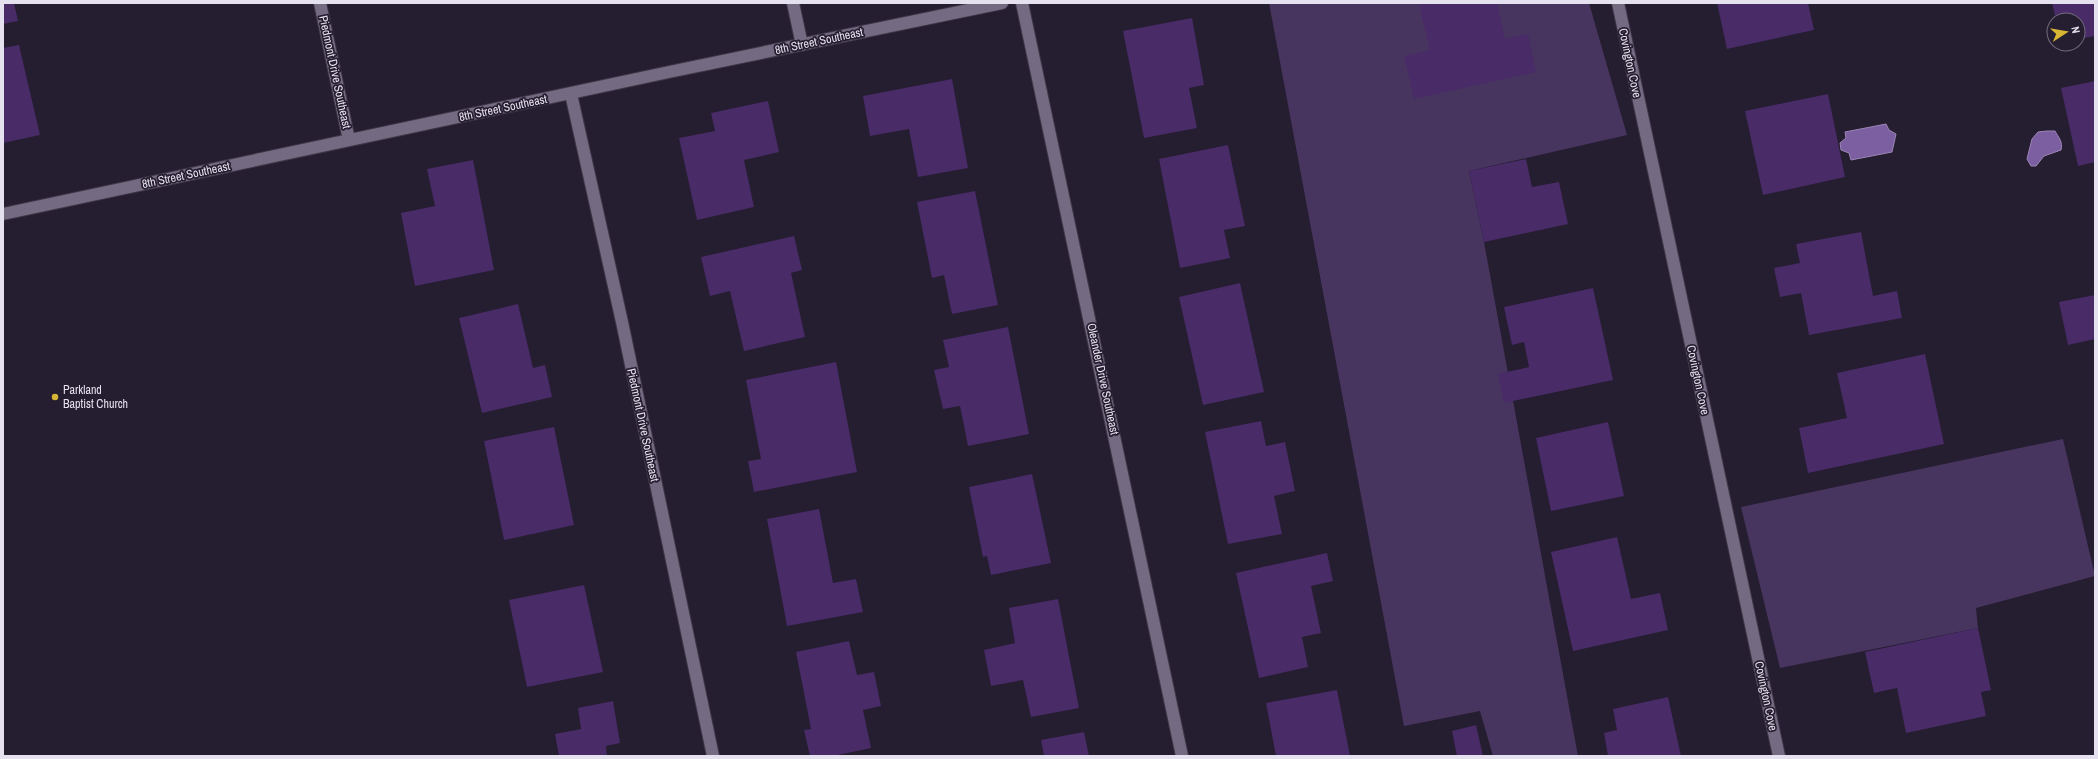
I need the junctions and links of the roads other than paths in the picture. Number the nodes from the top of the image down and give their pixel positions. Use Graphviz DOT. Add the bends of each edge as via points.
graph roads {
  1 [pos="320,3"];
  2 [pos="793,3"];
  3 [pos="1002,3"];
  4 [pos="1022,3"];
  5 [pos="1618,3"];
  6 [pos="802,45"];
  7 [pos="571,94"];
  8 [pos="349,140"];
  9 [pos="3,214"];
  10 [pos="713,756"];
  11 [pos="1182,756"];
  12 [pos="1779,756"];
  1 -- 8 [label="street, Piedmont Drive Southeast"];
  2 -- 6 [label="street"];
  3 -- 6 [label="street, 8th Street Southeast"];
  4 -- 11 [label="street, Oleander Drive Southeast"];
  5 -- 12 [label="street, Covington Cove"];
  6 -- 7 [label="street, 8th Street Southeast"];
  7 -- 8 [label="street, 8th Street Southeast"];
  7 -- 10 [label="street, Piedmont Drive Southeast"];
  8 -- 9 [label="street, 8th Street Southeast"];
}
